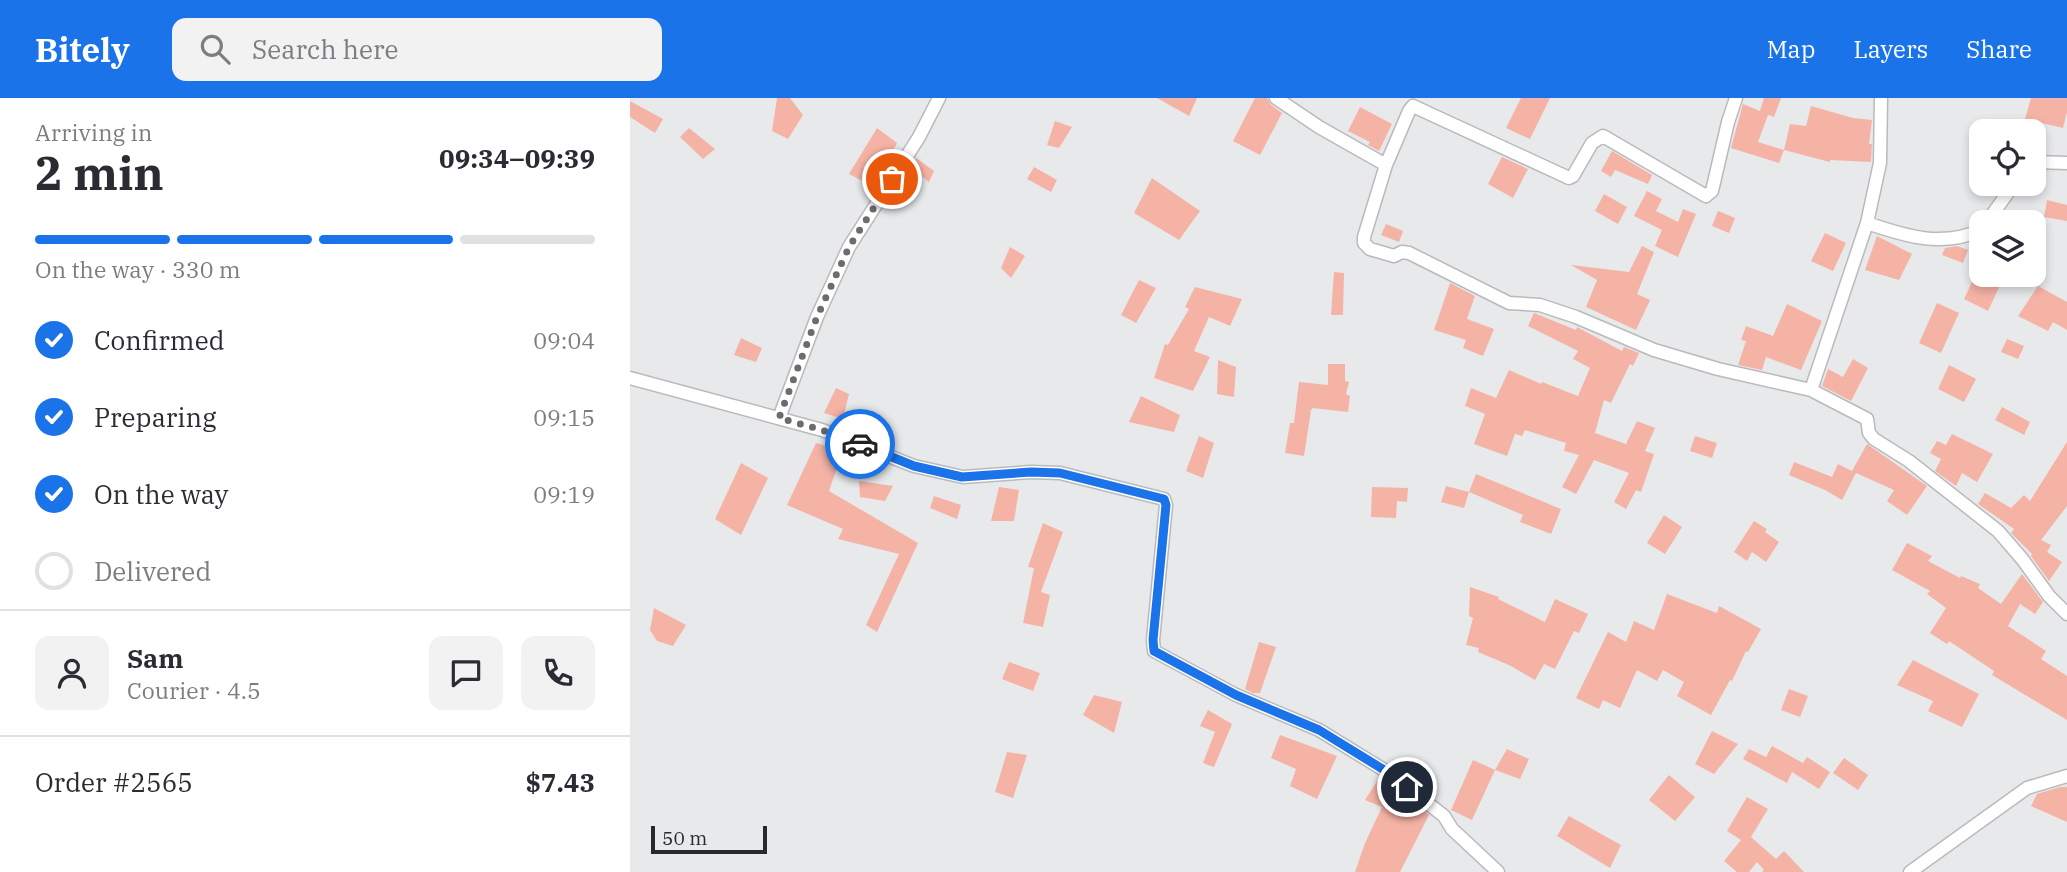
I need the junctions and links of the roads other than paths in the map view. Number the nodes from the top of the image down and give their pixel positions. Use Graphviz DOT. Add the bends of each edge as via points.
graph roads {
  1 [pos="939,98"];
  2 [pos="1276,98"];
  3 [pos="1736,98"];
  4 [pos="1881,98"];
  5 [pos="2046,162"];
  6 [pos="2067,163"];
  7 [pos="1387,165"];
  8 [pos="1867,223"];
  9 [pos="1969,236"];
  10 [pos="630,378"];
  11 [pos="1811,390"];
  12 [pos="779,418"];
  13 [pos="2067,614"];
  14 [pos="2067,776"];
  15 [pos="1498,872"];
  16 [pos="1910,872"];
  1 -- 12 [label="street" via="849,247"];
  2 -- 7 [label="street"];
  3 -- 7 [label="street" via="1710,195 1706,196 1603,136 1592,143 1573,176 1562,177 1413,106"];
  4 -- 8 [label="street" via="1880,163"];
  5 -- 6 [label="street"];
  7 -- 11 [label="street" via="1364,237 1370,249 1394,256 1409,253 1509,303 1540,305 1654,350"];
  8 -- 9 [label="street" via="1913,239"];
  8 -- 11 [label="street"];
  10 -- 12 [label="street"];
  11 -- 13 [label="street" via="1867,419 1874,439 1998,531"];
  12 -- 15 [label="street" via="914,466 962,477 1060,473 1164,499 1154,651 1236,695 1319,730 1389,773 1444,816"];
  14 -- 16 [label="street" via="2027,788"];
}
